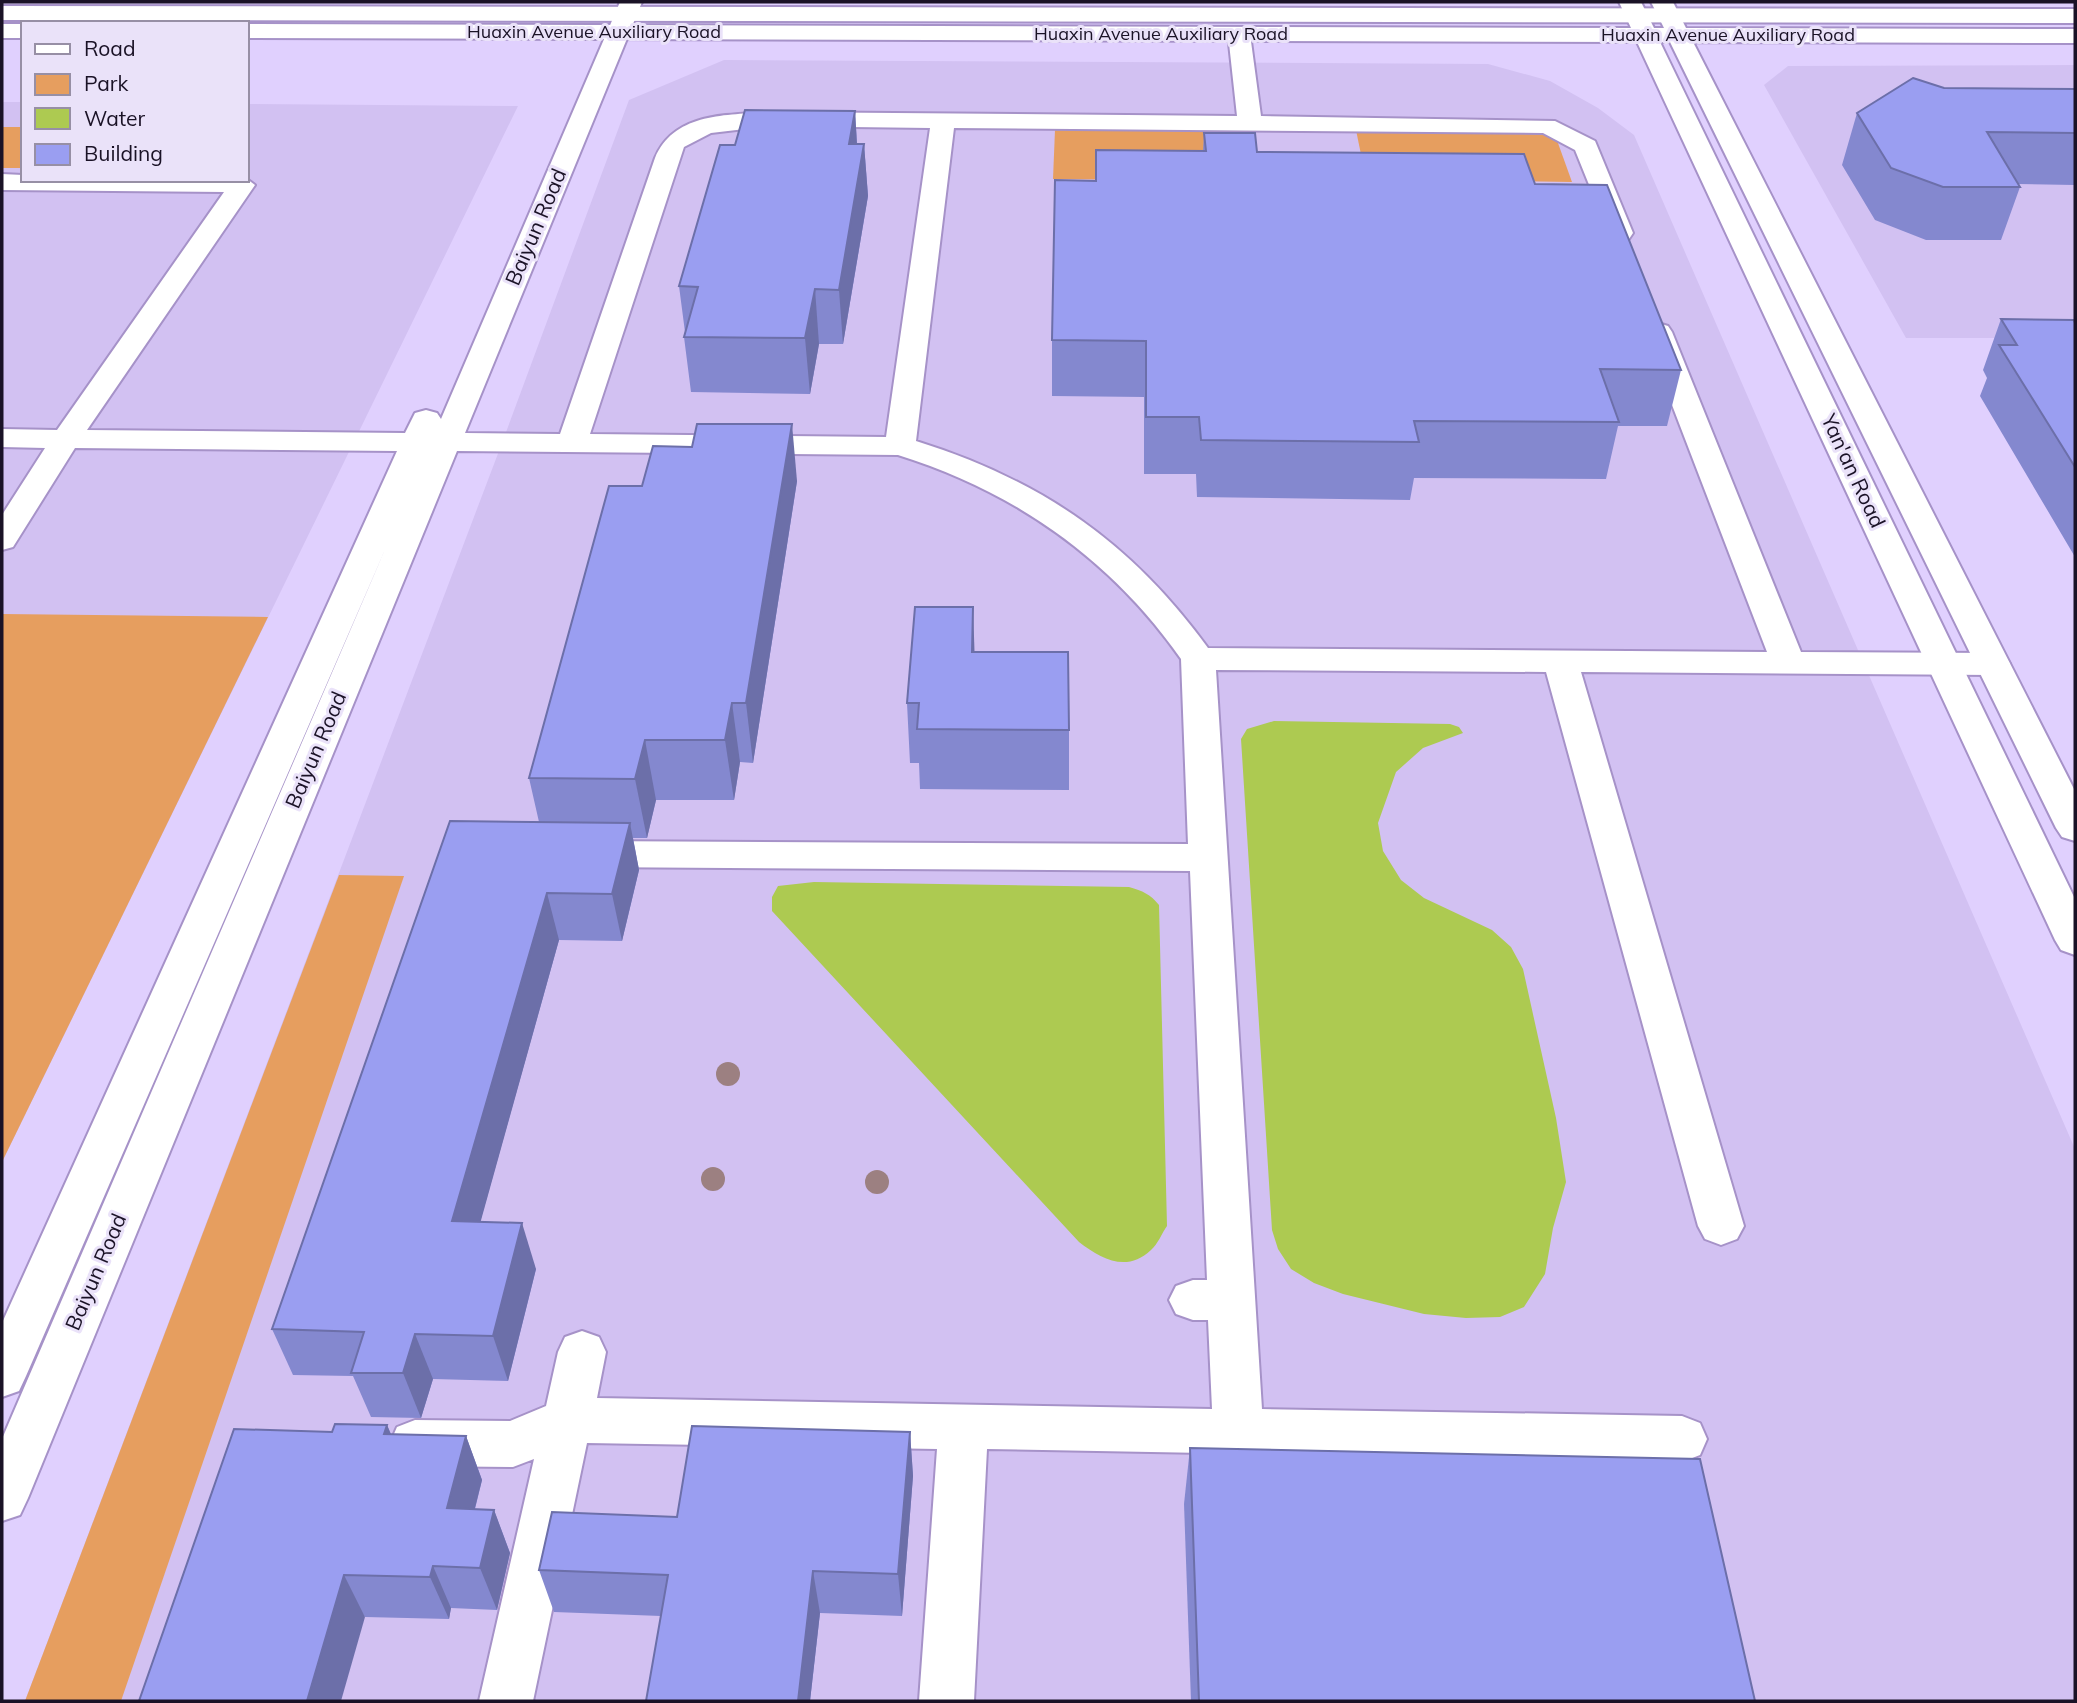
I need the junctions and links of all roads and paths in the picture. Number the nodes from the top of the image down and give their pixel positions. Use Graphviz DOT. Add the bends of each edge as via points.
graph roads {
  1 [pos="2,13"];
  2 [pos="2075,16"];
  3 [pos="615,17"];
  4 [pos="1653,17"];
  5 [pos="2,31"];
  6 [pos="21,31"];
  7 [pos="248,31"];
  8 [pos="1239,34"];
  9 [pos="2075,36"];
  10 [pos="943,120"];
  11 [pos="1250,122"];
  12 [pos="14,182"];
  13 [pos="2,210"];
  14 [pos="1631,262"];
  15 [pos="1651,313"];
  16 [pos="2,438"];
  17 [pos="66,439"];
  18 [pos="431,442"];
  19 [pos="572,443"];
  20 [pos="900,446"];
  21 [pos="2,540"];
  22 [pos="1198,659"];
  23 [pos="1560,661"];
  24 [pos="1788,662"];
  25 [pos="1944,663"];
  26 [pos="1993,664"];
  27 [pos="2075,828"];
  28 [pos="555,854"];
  29 [pos="1208,858"];
  30 [pos="2075,940"];
  31 [pos="1721,1226"];
  32 [pos="582,1352"];
  33 [pos="2,1376"];
  34 [pos="14,1408"];
  35 [pos="567,1420"];
  36 [pos="962,1426"];
  37 [pos="1238,1432"];
  38 [pos="1682,1439"];
  39 [pos="366,1442"];
  40 [pos="2,1498"];
  41 [pos="506,1701"];
  42 [pos="946,1701"];
  1 -- 3 [label="main road"];
  2 -- 4 [label="main road"];
  3 -- 4 [label="main road"];
  3 -- 7 [label="main road, Huaxin Avenue Auxiliary Road"];
  3 -- 8 [label="main road, Huaxin Avenue Auxiliary Road"];
  3 -- 18 [label="main road, Baiyun Road"];
  4 -- 8 [label="main road, Huaxin Avenue Auxiliary Road"];
  4 -- 9 [label="main road, Huaxin Avenue Auxiliary Road"];
  4 -- 25 [label="main road, Yan'an Road"];
  4 -- 26 [label="main road, Yan'an Road"];
  5 -- 6 [label="main road"];
  8 -- 11 [label="main road"];
  10 -- 11 [label="main road"];
  10 -- 19 [label="main road" via="728,122 694,130 675,143"];
  10 -- 20 [label="main road"];
  11 -- 14 [label="main road" via="1546,127 1569,135 1586,146"];
  12 -- 13 [label="main road"];
  12 -- 17 [label="main road" via="242,185"];
  15 -- 24 [label="main road"];
  16 -- 17 [label="main road"];
  17 -- 18 [label="main road"];
  17 -- 21 [label="main road"];
  18 -- 19 [label="main road"];
  18 -- 33 [label="main road, Baiyun Road"];
  18 -- 34 [label="main road, Baiyun Road"];
  19 -- 20 [label="main road"];
  20 -- 22 [label="main road" via="975,471 1043,506 1118,565 1179,630"];
  22 -- 23 [label="main road"];
  22 -- 29 [label="main road"];
  23 -- 24 [label="main road"];
  23 -- 31 [label="main road"];
  24 -- 25 [label="main road"];
  25 -- 26 [label="main road"];
  25 -- 30 [label="main road, Yan'an Road"];
  26 -- 27 [label="main road, Yan'an Road"];
  28 -- 29 [label="main road" via="717,861"];
  29 -- 37 [label="main road" via="1212,1300"];
  32 -- 35 [label="main road"];
  34 -- 40 [label="main road, Baiyun Road"];
  35 -- 36 [label="main road"];
  35 -- 39 [label="main road" via="513,1444"];
  35 -- 41 [label="main road"];
  36 -- 37 [label="main road"];
  36 -- 42 [label="main road"];
  37 -- 38 [label="main road"];
}
